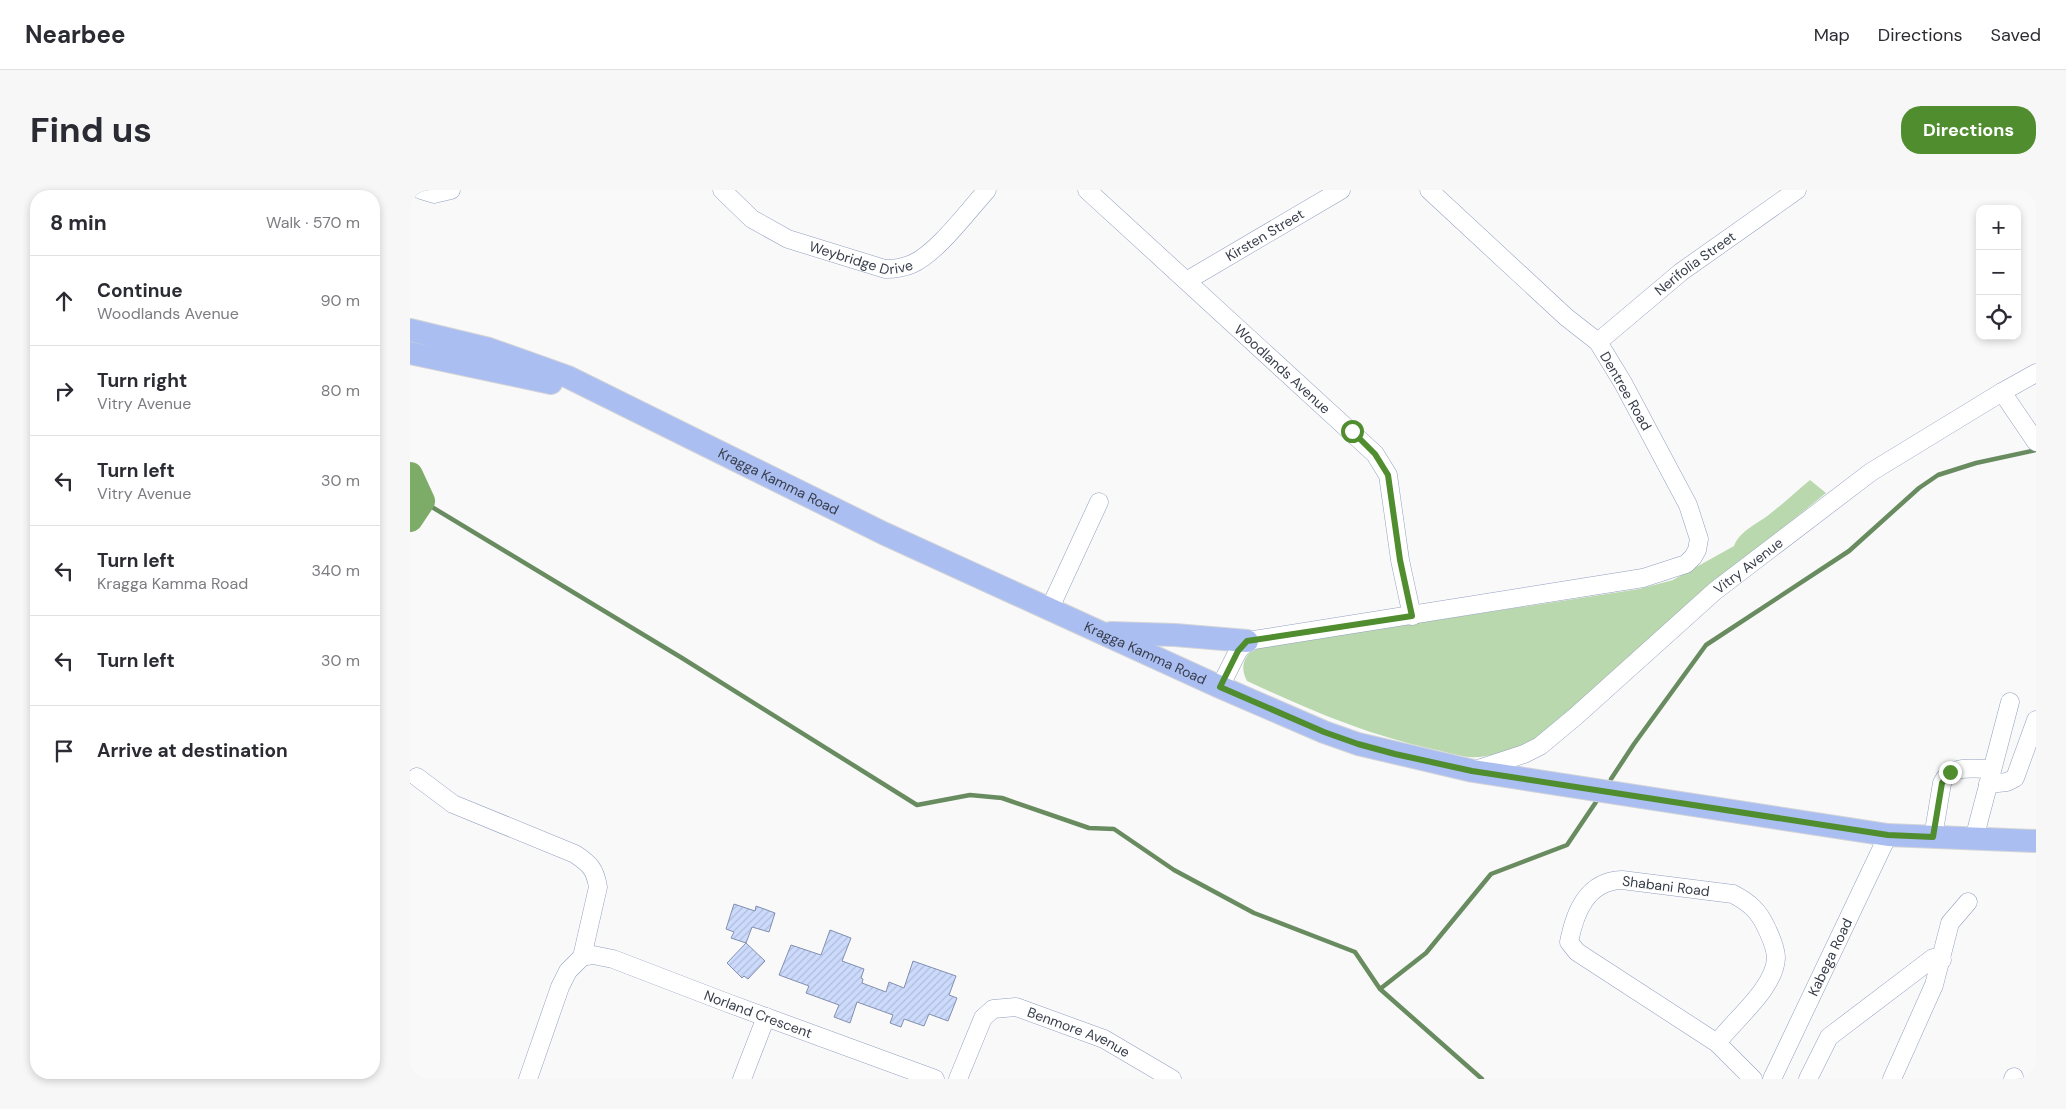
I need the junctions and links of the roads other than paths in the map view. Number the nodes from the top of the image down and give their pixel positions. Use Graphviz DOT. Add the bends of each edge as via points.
graph roads {
  1 [pos="421,190"];
  2 [pos="451,190"];
  3 [pos="722,190"];
  4 [pos="987,190"];
  5 [pos="1088,190"];
  6 [pos="1341,190"];
  7 [pos="1429,190"];
  8 [pos="1798,190"];
  9 [pos="1188,280"];
  10 [pos="410,330"];
  11 [pos="1598,342"];
  12 [pos="410,353"];
  13 [pos="2036,374"];
  14 [pos="2002,392"];
  15 [pos="615,400"];
  16 [pos="2036,442"];
  17 [pos="1098,502"];
  18 [pos="1050,608"];
  19 [pos="1412,616"];
  20 [pos="1100,632"];
  21 [pos="1247,641"];
  22 [pos="1220,687"];
  23 [pos="2010,702"];
  24 [pos="2036,720"];
  25 [pos="1472,771"];
  26 [pos="1990,776"];
  27 [pos="417,777"];
  28 [pos="1888,835"];
  29 [pos="1933,837"];
  30 [pos="1974,838"];
  31 [pos="2036,841"];
  32 [pos="1968,902"];
  33 [pos="582,957"];
  34 [pos="1942,960"];
  35 [pos="766,1017"];
  36 [pos="1717,1042"];
  37 [pos="528,1079"];
  38 [pos="742,1079"];
  39 [pos="935,1079"];
  40 [pos="958,1079"];
  41 [pos="1172,1079"];
  42 [pos="1753,1079"];
  43 [pos="1772,1079"];
  44 [pos="1808,1079"];
  45 [pos="1892,1079"];
  1 -- 2 [label="street" via="434,194"];
  3 -- 4 [label="street, Weybridge Drive" via="752,219 788,239 885,269 912,264 929,254"];
  5 -- 9 [label="street, Woodlands Avenue"];
  6 -- 9 [label="street, Kirsten Street"];
  7 -- 11 [label="street, Dentree Road" via="1566,317"];
  8 -- 11 [label="street, Nerifolia Street" via="1687,267"];
  9 -- 19 [label="street, Woodlands Avenue" via="1352,431 1383,464 1388,475"];
  10 -- 15 [label="main road, Kragga Kamma Road" via="489,349 568,376"];
  11 -- 19 [label="street, Dentree Road" via="1688,505 1699,539 1693,557 1686,564 1643,578"];
  12 -- 15 [label="main road, Kragga Kamma Road" via="548,382"];
  13 -- 14 [label="street, Vitry Avenue"];
  14 -- 16 [label="street"];
  14 -- 25 [label="street, Vitry Avenue" via="1870,472 1722,585 1540,746"];
  15 -- 18 [label="main road, Kragga Kamma Road" via="883,533"];
  17 -- 18 [label="street"];
  18 -- 20 [label="main road, Kragga Kamma Road"];
  19 -- 21 [label="street"];
  20 -- 21 [label="main road"];
  20 -- 22 [label="main road, Kragga Kamma Road"];
  21 -- 22 [label="street" via="1238,651"];
  22 -- 25 [label="main road, Kragga Kamma Road" via="1358,744"];
  23 -- 26 [label="street"];
  24 -- 26 [label="street" via="2014,778 2007,782"];
  25 -- 28 [label="main road, Kragga Kamma Road"];
  26 -- 29 [label="street" via="1957,769 1945,776"];
  26 -- 30 [label="street"];
  27 -- 33 [label="street" via="453,804 575,854 589,864 598,887"];
  28 -- 29 [label="main road, Kragga Kamma Road"];
  28 -- 43 [label="street, Kabega Road"];
  29 -- 30 [label="main road, Kragga Kamma Road"];
  30 -- 31 [label="main road, Kragga Kamma Road"];
  32 -- 34 [label="street" via="1950,923"];
  33 -- 35 [label="street, Norland Crescent" via="593,955 613,959"];
  33 -- 37 [label="street" via="568,970 560,987"];
  34 -- 44 [label="street" via="1933,958 1829,1037"];
  34 -- 45 [label="street"];
  35 -- 38 [label="street"];
  35 -- 39 [label="street, Norland Crescent"];
  36 -- 36 [label="street, Shabani Road" via="1576,952 1569,942 1575,920 1593,890 1610,880 1622,880 1733,894 1756,910 1774,945 1774,968 1753,1003"];
  36 -- 42 [label="street, Shabani Road"];
  40 -- 41 [label="street, Benmore Avenue" via="983,1018 993,1009 1016,1006 1104,1039"];
}
